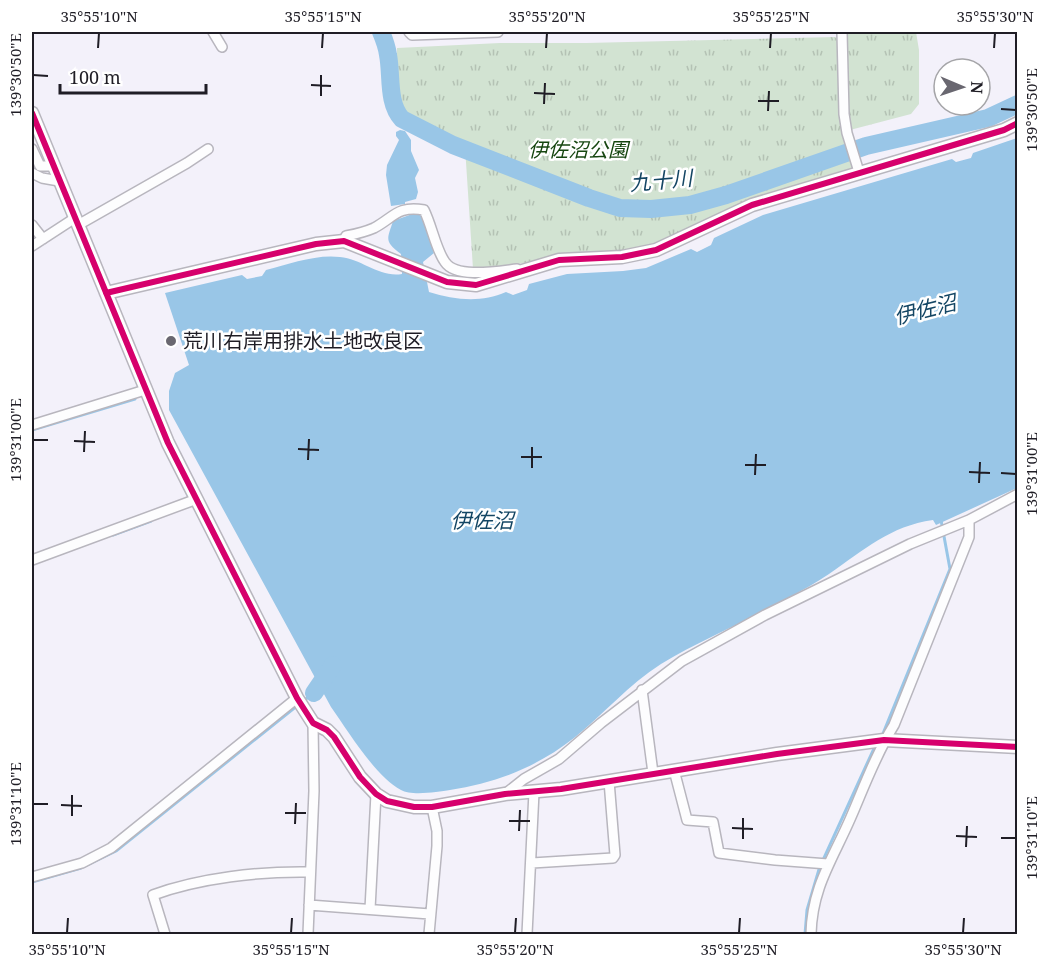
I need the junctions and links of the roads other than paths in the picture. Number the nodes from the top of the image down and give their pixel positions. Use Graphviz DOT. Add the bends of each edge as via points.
graph roads {
  1 [pos="213,32"];
  2 [pos="409,32"];
  3 [pos="498,32"];
  4 [pos="842,32"];
  5 [pos="222,46"];
  6 [pos="32,113"];
  7 [pos="1017,123"];
  8 [pos="32,149"];
  9 [pos="208,149"];
  10 [pos="54,166"];
  11 [pos="859,172"];
  12 [pos="32,173"];
  13 [pos="59,181"];
  14 [pos="77,222"];
  15 [pos="32,225"];
  16 [pos="43,239"];
  17 [pos="344,241"];
  18 [pos="32,246"];
  19 [pos="540,266"];
  20 [pos="106,293"];
  21 [pos="145,390"];
  22 [pos="32,425"];
  23 [pos="1017,494"];
  24 [pos="197,499"];
  25 [pos="969,520"];
  26 [pos="32,560"];
  27 [pos="642,690"];
  28 [pos="297,698"];
  29 [pos="313,723"];
  30 [pos="884,740"];
  31 [pos="1017,747"];
  32 [pos="674,770"];
  33 [pos="653,773"];
  34 [pos="609,781"];
  35 [pos="534,792"];
  36 [pos="376,794"];
  37 [pos="505,794"];
  38 [pos="432,807"];
  39 [pos="532,863"];
  40 [pos="828,864"];
  41 [pos="310,872"];
  42 [pos="32,877"];
  43 [pos="309,904"];
  44 [pos="370,909"];
  45 [pos="430,914"];
  46 [pos="165,934"];
  47 [pos="308,934"];
  48 [pos="429,934"];
  49 [pos="527,934"];
  50 [pos="811,934"];
  1 -- 5 [label="street"];
  2 -- 3 [label="street"];
  4 -- 11 [label="street" via="844,114"];
  6 -- 10 [label="street"];
  7 -- 11 [label="street"];
  8 -- 10 [label="street" via="39,166"];
  9 -- 14 [label="street" via="188,164"];
  10 -- 13 [label="street"];
  11 -- 19 [label="street" via="752,205 656,250 622,257 559,260"];
  12 -- 13 [label="street"];
  13 -- 14 [label="street"];
  14 -- 16 [label="street"];
  14 -- 20 [label="street"];
  15 -- 16 [label="street"];
  16 -- 18 [label="street"];
  17 -- 19 [label="street" via="447,282 476,285"];
  17 -- 19 [label="street" via="345,236 378,226 395,213 424,210 444,262 452,270 494,272"];
  17 -- 20 [label="street" via="316,244"];
  20 -- 21 [label="street"];
  21 -- 22 [label="street"];
  21 -- 24 [label="street"];
  23 -- 25 [label="street"];
  24 -- 26 [label="street"];
  24 -- 28 [label="street"];
  25 -- 27 [label="street" via="910,543 765,615 682,661"];
  25 -- 30 [label="street" via="969,537 894,725"];
  27 -- 33 [label="street"];
  27 -- 37 [label="street" via="559,759"];
  28 -- 29 [label="street"];
  28 -- 42 [label="street" via="111,848 82,862"];
  29 -- 36 [label="street" via="334,737"];
  29 -- 41 [label="street"];
  30 -- 31 [label="street"];
  30 -- 32 [label="street"];
  30 -- 40 [label="street"];
  32 -- 33 [label="street"];
  32 -- 40 [label="street" via="687,820 713,822 719,853"];
  33 -- 34 [label="street"];
  34 -- 35 [label="street"];
  34 -- 39 [label="street" via="613,858"];
  35 -- 37 [label="street"];
  35 -- 39 [label="street"];
  36 -- 38 [label="street" via="400,805"];
  36 -- 44 [label="street"];
  37 -- 38 [label="street"];
  38 -- 45 [label="street" via="437,846"];
  39 -- 49 [label="street"];
  40 -- 50 [label="street"];
  41 -- 43 [label="street"];
  41 -- 46 [label="street" via="274,871 231,877 153,895"];
  43 -- 44 [label="street"];
  43 -- 47 [label="street"];
  44 -- 45 [label="street"];
  45 -- 48 [label="street"];
}
